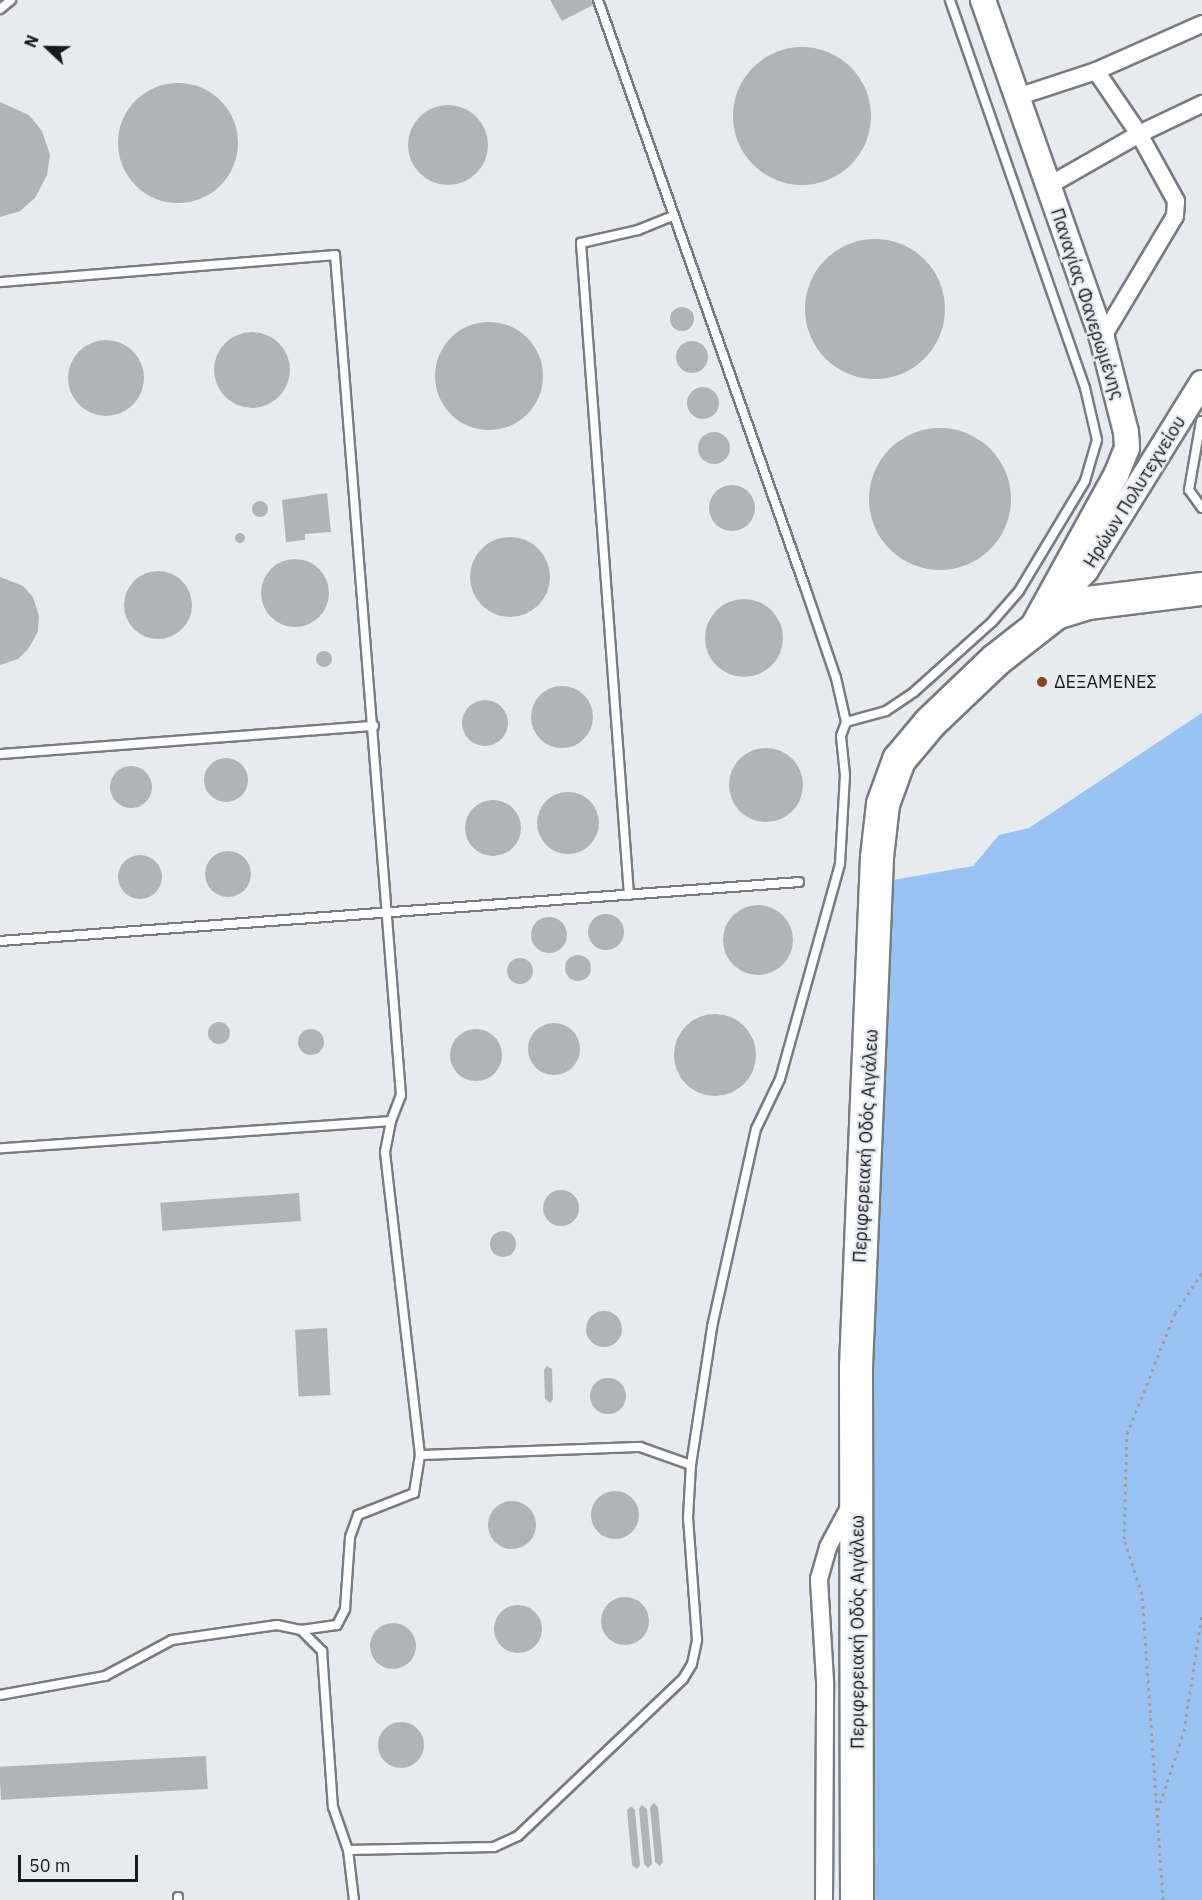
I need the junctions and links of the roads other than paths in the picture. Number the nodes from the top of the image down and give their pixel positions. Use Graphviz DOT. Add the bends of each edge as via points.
graph roads {
  1 [pos="11,0"];
  2 [pos="598,0"];
  3 [pos="950,0"];
  4 [pos="983,0"];
  5 [pos="0,9"];
  6 [pos="1202,24"];
  7 [pos="1096,71"];
  8 [pos="1017,97"];
  9 [pos="1202,104"];
  10 [pos="1139,134"];
  11 [pos="1048,186"];
  12 [pos="672,216"];
  13 [pos="0,282"];
  14 [pos="1102,338"];
  15 [pos="1202,383"];
  16 [pos="1194,420"];
  17 [pos="1202,508"];
  18 [pos="1056,586"];
  19 [pos="1202,589"];
  20 [pos="1030,631"];
  21 [pos="846,722"];
  22 [pos="374,726"];
  23 [pos="0,754"];
  24 [pos="799,882"];
  25 [pos="629,895"];
  26 [pos="388,913"];
  27 [pos="0,941"];
  28 [pos="391,1121"];
  29 [pos="0,1148"];
  30 [pos="420,1455"];
  31 [pos="691,1465"];
  32 [pos="857,1491"];
  33 [pos="301,1630"];
  34 [pos="0,1695"];
  35 [pos="348,1850"];
  36 [pos="354,1900"];
  37 [pos="824,1900"];
  38 [pos="857,1900"];
  1 -- 5 [label="lane"];
  2 -- 12 [label="lane"];
  3 -- 21 [label="lane" via="1085,388 1096,440 1086,481 1018,591 914,692 886,711"];
  4 -- 8 [label="main road, Παναγίας Φανερωμένης"];
  6 -- 7 [label="street"];
  7 -- 8 [label="street"];
  7 -- 10 [label="street"];
  8 -- 11 [label="main road, Παναγίας Φανερωμένης"];
  9 -- 10 [label="street"];
  10 -- 11 [label="street"];
  10 -- 14 [label="street" via="1171,188 1176,201 1175,216"];
  11 -- 14 [label="main road, Παναγίας Φανερωμένης"];
  12 -- 21 [label="lane" via="816,617"];
  12 -- 25 [label="lane" via="638,230 581,243"];
  13 -- 22 [label="lane" via="335,255"];
  14 -- 18 [label="main road, Παναγίας Φανερωμένης" via="1124,419 1127,448"];
  15 -- 16 [label="main road, Ηρώων Πολυτεχνείου"];
  16 -- 17 [label="lane" via="1189,490"];
  16 -- 18 [label="main road, Ηρώων Πολυτεχνείου" via="1086,570 1075,582"];
  18 -- 20 [label="main road, Παναγίας Φανερωμένης"];
  19 -- 20 [label="highway, Περιφερειακή Οδός Αιγάλεω" via="1088,603 1056,613"];
  20 -- 32 [label="highway, Περιφερειακή Οδός Αιγάλεω" via="930,723 899,760 883,804 877,857 875,979 861,1211"];
  21 -- 31 [label="lane" via="841,736 845,775 840,864 780,1079 756,1129 712,1328"];
  22 -- 23 [label="lane"];
  22 -- 26 [label="lane"];
  24 -- 25 [label="lane"];
  25 -- 26 [label="lane"];
  26 -- 27 [label="lane"];
  26 -- 28 [label="lane" via="400,1095"];
  28 -- 29 [label="lane"];
  28 -- 30 [label="lane" via="385,1152"];
  30 -- 31 [label="lane" via="640,1447"];
  30 -- 33 [label="lane" via="414,1493 358,1515 350,1537 345,1609 337,1625"];
  31 -- 35 [label="lane" via="688,1518 697,1640 692,1664 683,1680 518,1836 494,1847"];
  32 -- 37 [label="street" via="828,1547 819,1579 825,1681"];
  32 -- 38 [label="highway, Περιφερειακή Οδός Αιγάλεω"];
  33 -- 34 [label="lane" via="277,1625 172,1640 105,1676"];
  33 -- 35 [label="lane" via="322,1651 333,1807"];
  35 -- 36 [label="lane"];
}
